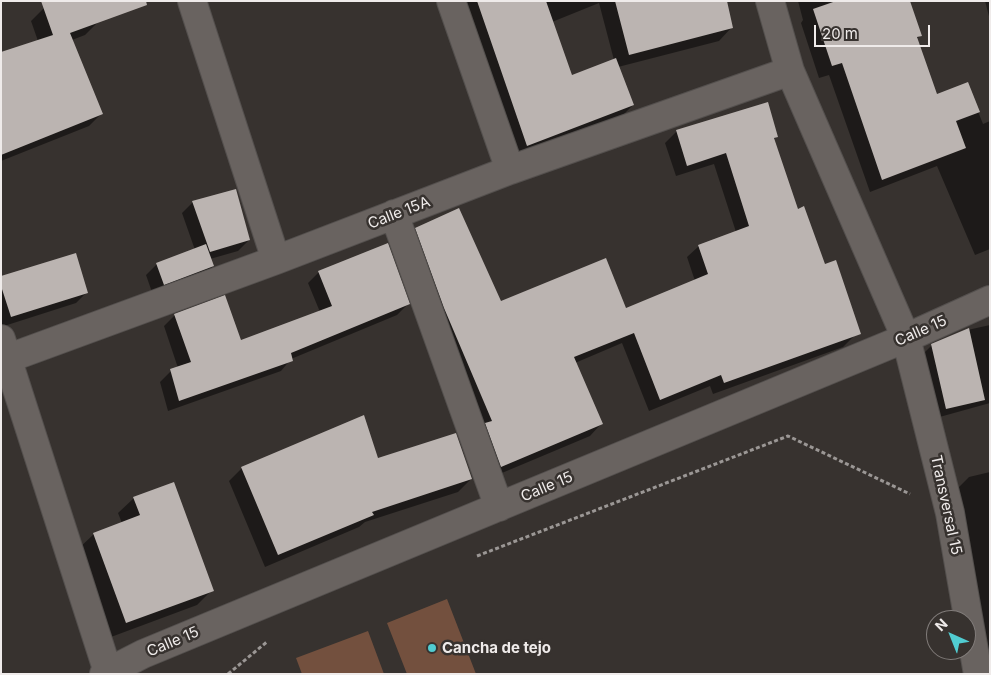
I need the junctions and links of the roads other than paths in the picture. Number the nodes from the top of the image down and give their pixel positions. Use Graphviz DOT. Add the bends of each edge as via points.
graph roads {
  1 [pos="192,1"];
  2 [pos="450,1"];
  3 [pos="770,1"];
  4 [pos="790,71"];
  5 [pos="510,170"];
  6 [pos="394,214"];
  7 [pos="276,260"];
  8 [pos="990,300"];
  9 [pos="906,338"];
  10 [pos="5,349"];
  11 [pos="499,507"];
  12 [pos="146,664"];
  13 [pos="106,673"];
  14 [pos="978,674"];
  1 -- 7 [label="street"];
  2 -- 5 [label="street"];
  3 -- 4 [label="street, Transversal 15"];
  4 -- 5 [label="street, Calle 15A"];
  4 -- 9 [label="street, Transversal 15"];
  5 -- 6 [label="street, Calle 15A"];
  6 -- 7 [label="street, Calle 15A"];
  6 -- 11 [label="street"];
  7 -- 10 [label="street, Calle 15A"];
  8 -- 9 [label="street, Calle 15"];
  9 -- 11 [label="street, Calle 15"];
  9 -- 14 [label="street, Transversal 15" via="950,513"];
  10 -- 13 [label="street"];
  11 -- 12 [label="street, Calle 15"];
  12 -- 13 [label="street, Calle 15"];
}
